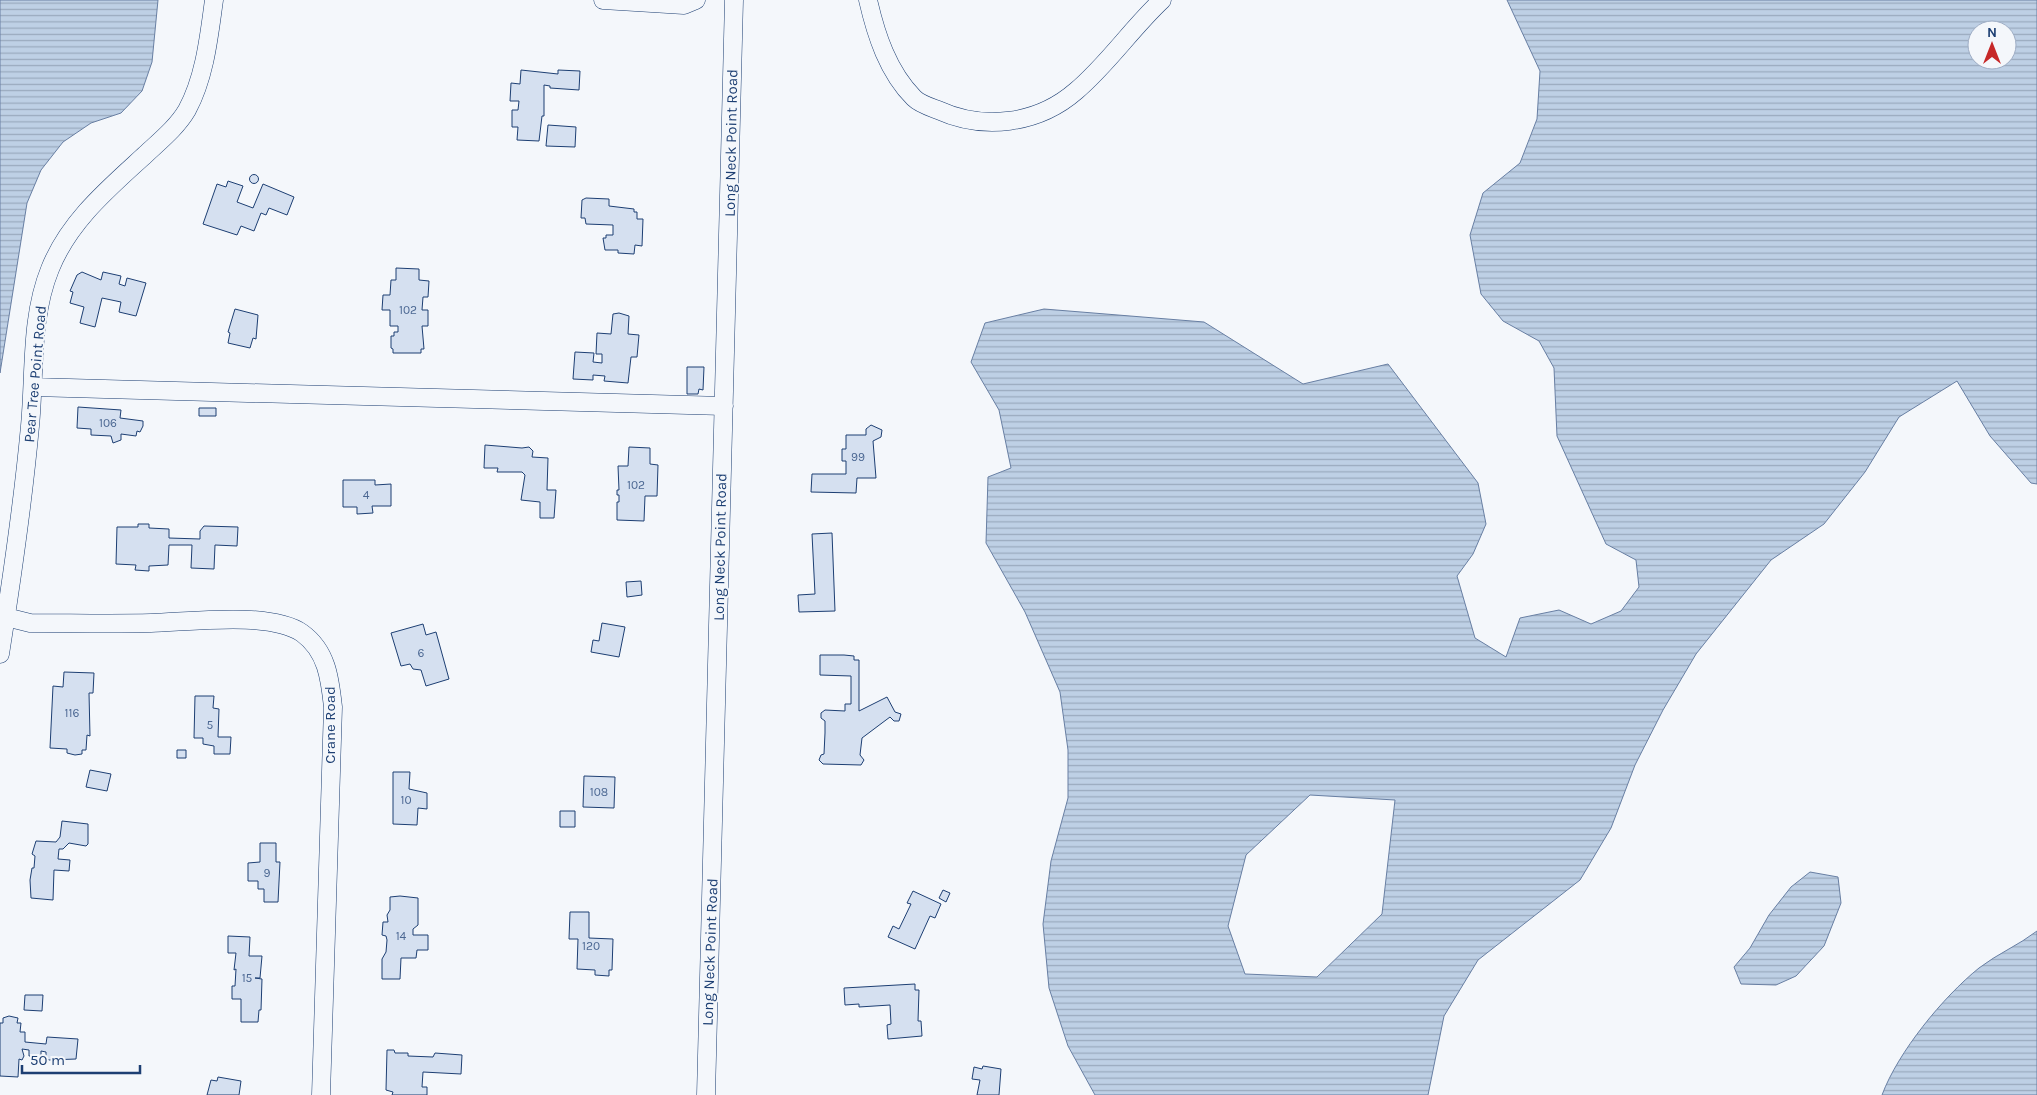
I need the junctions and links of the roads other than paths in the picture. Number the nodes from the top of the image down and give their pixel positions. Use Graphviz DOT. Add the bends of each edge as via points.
graph roads {
  1 [pos="214,0"];
  2 [pos="603,0"];
  3 [pos="696,0"];
  4 [pos="734,0"];
  5 [pos="868,0"];
  6 [pos="1162,0"];
  7 [pos="33,387"];
  8 [pos="724,406"];
  9 [pos="6,617"];
  10 [pos="0,654"];
  11 [pos="321,1095"];
  12 [pos="706,1095"];
  1 -- 7 [label="street, Pear Tree Point Road" via="206,49 187,109 174,128 88,209 59,248 49,270 39,311"];
  2 -- 3 [label="street" via="684,4"];
  4 -- 8 [label="street, Long Neck Point Road"];
  5 -- 6 [label="street" via="879,40 897,78 916,100 952,116 999,124 1042,114 1076,91"];
  7 -- 8 [label="street"];
  7 -- 9 [label="street, Pear Tree Point Road" via="15,567"];
  8 -- 12 [label="street, Long Neck Point Road"];
  9 -- 10 [label="street, Pear Tree Point Road"];
  9 -- 11 [label="street, Crane Road" via="30,623 229,620 277,623 300,632 312,642 324,660 330,679 332,707"];
}
